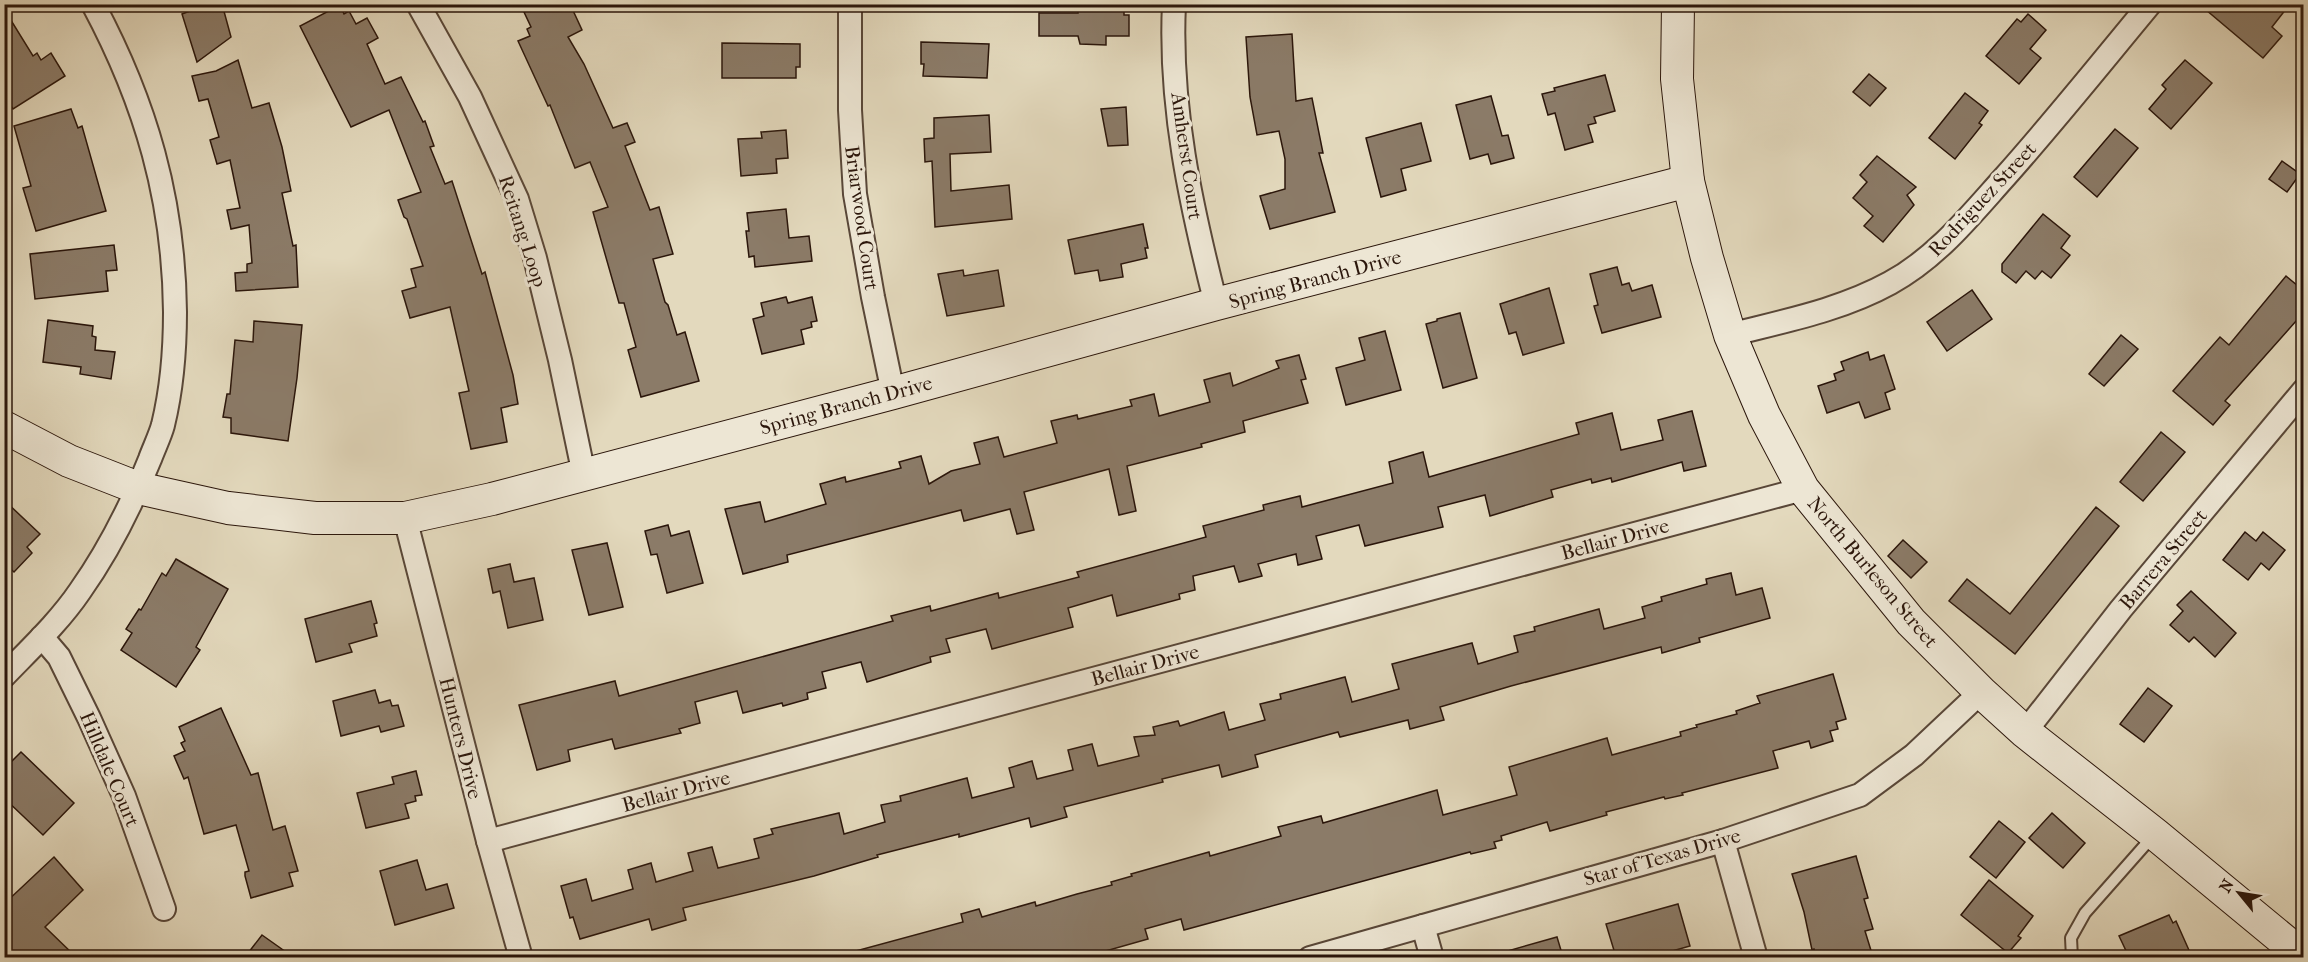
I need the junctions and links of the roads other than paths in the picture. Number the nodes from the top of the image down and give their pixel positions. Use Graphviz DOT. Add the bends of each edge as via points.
graph roads {
  1 [pos="93,4"];
  2 [pos="418,4"];
  3 [pos="850,4"];
  4 [pos="1174,4"];
  5 [pos="1678,4"];
  6 [pos="2150,4"];
  7 [pos="1688,181"];
  8 [pos="1216,304"];
  9 [pos="1730,335"];
  10 [pos="2304,390"];
  11 [pos="894,393"];
  12 [pos="4,427"];
  13 [pos="584,475"];
  14 [pos="138,488"];
  15 [pos="1803,489"];
  16 [pos="405,518"];
  17 [pos="42,637"];
  18 [pos="4,676"];
  19 [pos="1982,692"];
  20 [pos="2025,732"];
  21 [pos="2155,834"];
  22 [pos="1723,841"];
  23 [pos="488,842"];
  24 [pos="164,909"];
  25 [pos="1423,926"];
  26 [pos="2301,950"];
  27 [pos="521,957"];
  28 [pos="1310,957"];
  29 [pos="1432,957"];
  30 [pos="1756,957"];
  31 [pos="2072,957"];
  1 -- 14 [label="street" via="118,50 156,157 174,265 172,377 162,426"];
  2 -- 13 [label="street, Reitang Loop" via="470,97 517,199 560,360"];
  3 -- 11 [label="street, Briarwood Court" via="855,194"];
  4 -- 8 [label="street, Amherst Court" via="1180,134 1193,213"];
  5 -- 7 [label="street, North Burleson Street" via="1677,79"];
  6 -- 9 [label="street, Rodriguez Street" via="1960,229 1922,262 1859,298"];
  7 -- 8 [label="street, Spring Branch Drive"];
  7 -- 9 [label="street, North Burleson Street"];
  8 -- 11 [label="street, Spring Branch Drive"];
  9 -- 15 [label="street, North Burleson Street" via="1764,415"];
  10 -- 20 [label="street, Barrera Street" via="2121,609"];
  11 -- 13 [label="street, Spring Branch Drive"];
  12 -- 14 [label="street, Spring Branch Drive" via="69,461"];
  13 -- 16 [label="street, Spring Branch Drive"];
  14 -- 16 [label="street, Spring Branch Drive" via="228,508 315,518"];
  14 -- 17 [label="street" via="96,568"];
  15 -- 19 [label="street, North Burleson Street" via="1911,622"];
  15 -- 23 [label="street, Bellair Drive"];
  16 -- 23 [label="street, Hunters Drive"];
  17 -- 18 [label="street"];
  17 -- 24 [label="street, Hilldale Court" via="59,657 124,796"];
  19 -- 20 [label="street, North Burleson Street"];
  19 -- 22 [label="street, Star of Texas Drive" via="1914,755 1860,795"];
  20 -- 21 [label="street, North Burleson Street"];
  21 -- 26 [label="street, North Burleson Street"];
  21 -- 31 [label="lane" via="2085,913 2071,938"];
  22 -- 25 [label="street, Star of Texas Drive"];
  22 -- 30 [label="street"];
  23 -- 27 [label="street, Hunters Drive"];
  25 -- 28 [label="street, Star of Texas Drive"];
  25 -- 29 [label="street"];
}
